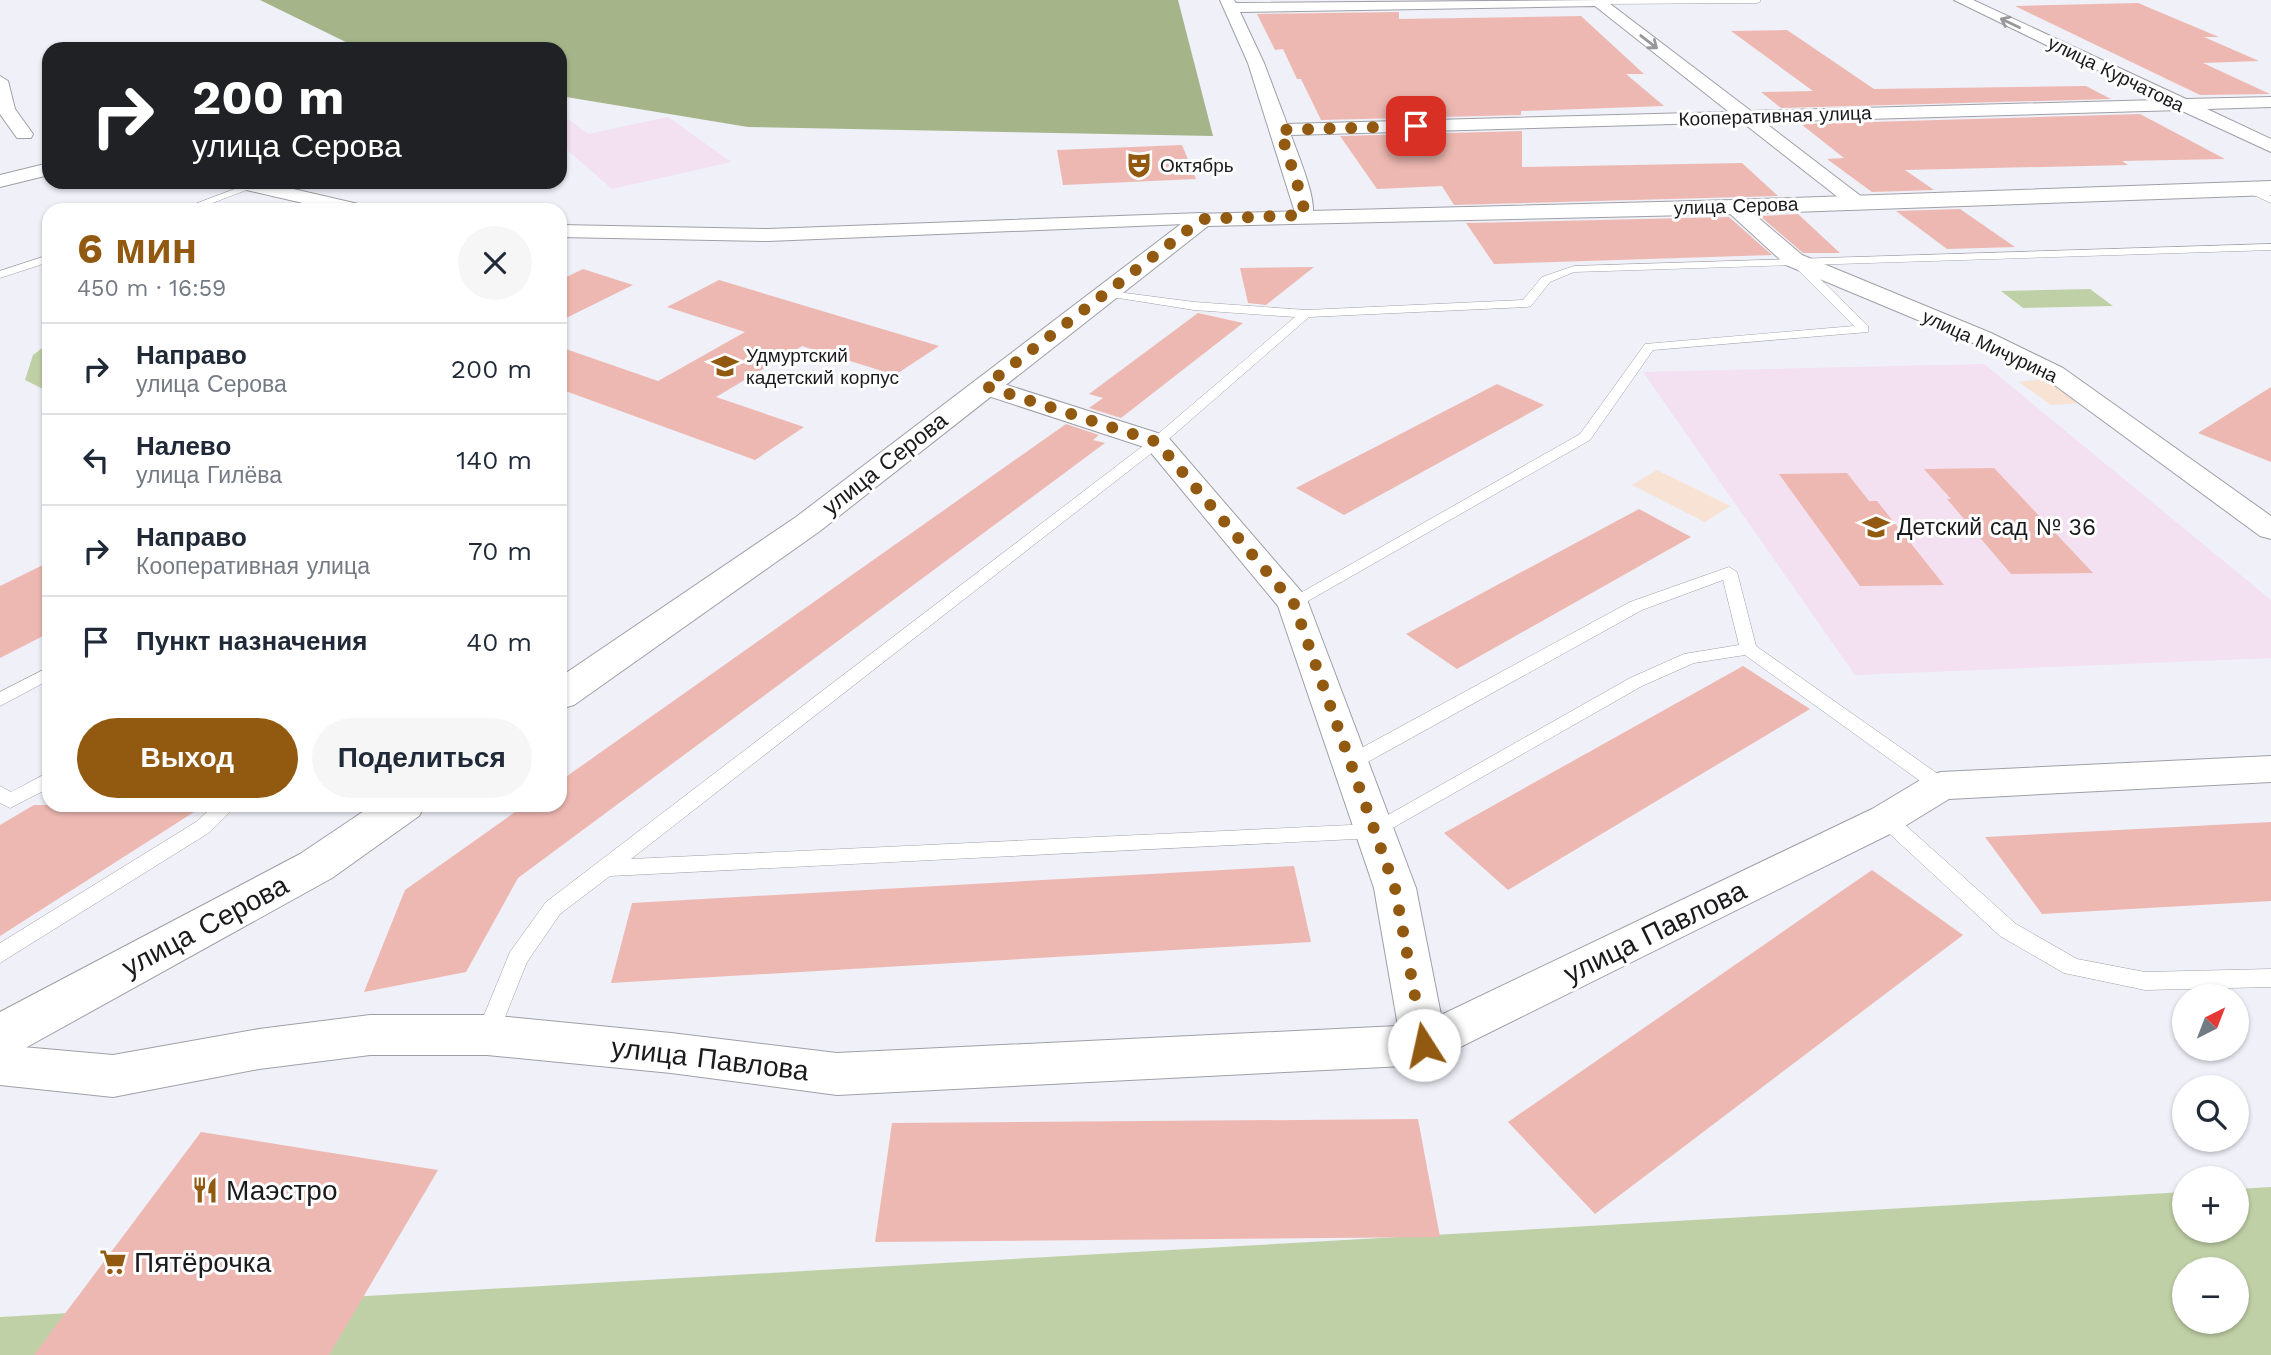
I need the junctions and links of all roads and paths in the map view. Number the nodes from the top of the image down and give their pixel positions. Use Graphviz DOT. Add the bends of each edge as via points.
graph roads {
  1 [pos="1961,0"];
  2 [pos="1597,1"];
  3 [pos="1756,1"];
  4 [pos="1228,4"];
  5 [pos="0,81"];
  6 [pos="2271,102"];
  7 [pos="2179,105"];
  8 [pos="1743,117"];
  9 [pos="1280,130"];
  10 [pos="0,137"];
  11 [pos="2271,146"];
  12 [pos="42,171"];
  13 [pos="0,181"];
  14 [pos="2260,188"];
  15 [pos="232,189"];
  16 [pos="266,189"];
  17 [pos="2271,200"];
  18 [pos="1855,201"];
  19 [pos="200,203"];
  20 [pos="329,203"];
  21 [pos="1734,206"];
  22 [pos="1304,215"];
  23 [pos="1202,219"];
  24 [pos="567,230"];
  25 [pos="2271,247"];
  26 [pos="42,260"];
  27 [pos="1794,260"];
  28 [pos="0,275"];
  29 [pos="1106,292"];
  30 [pos="1306,314"];
  31 [pos="985,386"];
  32 [pos="1157,442"];
  33 [pos="2271,530"];
  34 [pos="1294,604"];
  35 [pos="1748,649"];
  36 [pos="42,678"];
  37 [pos="567,685"];
  38 [pos="0,700"];
  39 [pos="1350,763"];
  40 [pos="2271,769"];
  41 [pos="42,783"];
  42 [pos="1941,786"];
  43 [pos="0,793"];
  44 [pos="219,812"];
  45 [pos="394,812"];
  46 [pos="1886,819"];
  47 [pos="1375,831"];
  48 [pos="604,868"];
  49 [pos="0,954"];
  50 [pos="2271,978"];
  51 [pos="487,1035"];
  52 [pos="0,1037"];
  53 [pos="1424,1045"];
  54 [pos="0,1065"];
  7 -- 1 [label="street, улица Курчатова, one-way"];
  2 -- 3 [label="lane"];
  2 -- 4 [label="street"];
  2 -- 8 [label="street, one-way"];
  4 -- 9 [label="street"];
  5 -- 10 [label="street" via="6,110 30,136"];
  6 -- 7 [label="street, Кооперативная улица"];
  7 -- 8 [label="street, Кооперативная улица"];
  7 -- 11 [label="street, улица Курчатова"];
  8 -- 9 [label="street, Кооперативная улица"];
  8 -- 18 [label="street"];
  9 -- 22 [label="street"];
  12 -- 13 [label="street"];
  14 -- 17 [label="lane"];
  14 -- 18 [label="main road, улица Серова"];
  15 -- 19 [label="lane"];
  16 -- 20 [label="street"];
  18 -- 21 [label="main road, улица Серова"];
  21 -- 22 [label="main road, улица Серова"];
  21 -- 27 [label="street, улица Мичурина"];
  22 -- 23 [label="main road, улица Серова"];
  23 -- 24 [label="street, улица Серова" via="768,235"];
  23 -- 29 [label="main road, улица Серова"];
  25 -- 27 [label="lane"];
  26 -- 28 [label="lane"];
  27 -- 30 [label="lane" via="1574,268 1550,274 1527,303"];
  27 -- 33 [label="street, улица Мичурина" via="2054,373"];
  27 -- 34 [label="lane" via="1864,329 1649,347 1585,437"];
  29 -- 30 [label="lane" via="1194,306"];
  29 -- 31 [label="main road, улица Серова"];
  30 -- 32 [label="lane"];
  31 -- 32 [label="street"];
  31 -- 37 [label="main road, улица Серова" via="808,524"];
  32 -- 34 [label="street"];
  32 -- 48 [label="lane"];
  34 -- 39 [label="street"];
  35 -- 39 [label="lane" via="1729,572 1636,607"];
  35 -- 42 [label="lane"];
  35 -- 47 [label="lane" via="1689,658 1636,682"];
  36 -- 38 [label="lane"];
  39 -- 47 [label="street"];
  40 -- 42 [label="street"];
  41 -- 43 [label="lane" via="10,801"];
  42 -- 46 [label="street"];
  44 -- 49 [label="lane" via="203,827"];
  45 -- 52 [label="main road, улица Серова" via="316,866"];
  46 -- 50 [label="lane" via="2008,930 2071,967 2145,981"];
  46 -- 53 [label="street, улица Павлова"];
  47 -- 48 [label="lane"];
  47 -- 53 [label="street" via="1395,888"];
  48 -- 51 [label="lane" via="554,908 539,928 518,958"];
  51 -- 53 [label="street, улица Павлова" via="836,1074"];
  51 -- 54 [label="street, улица Павлова" via="370,1035 259,1049 113,1076"];
}
